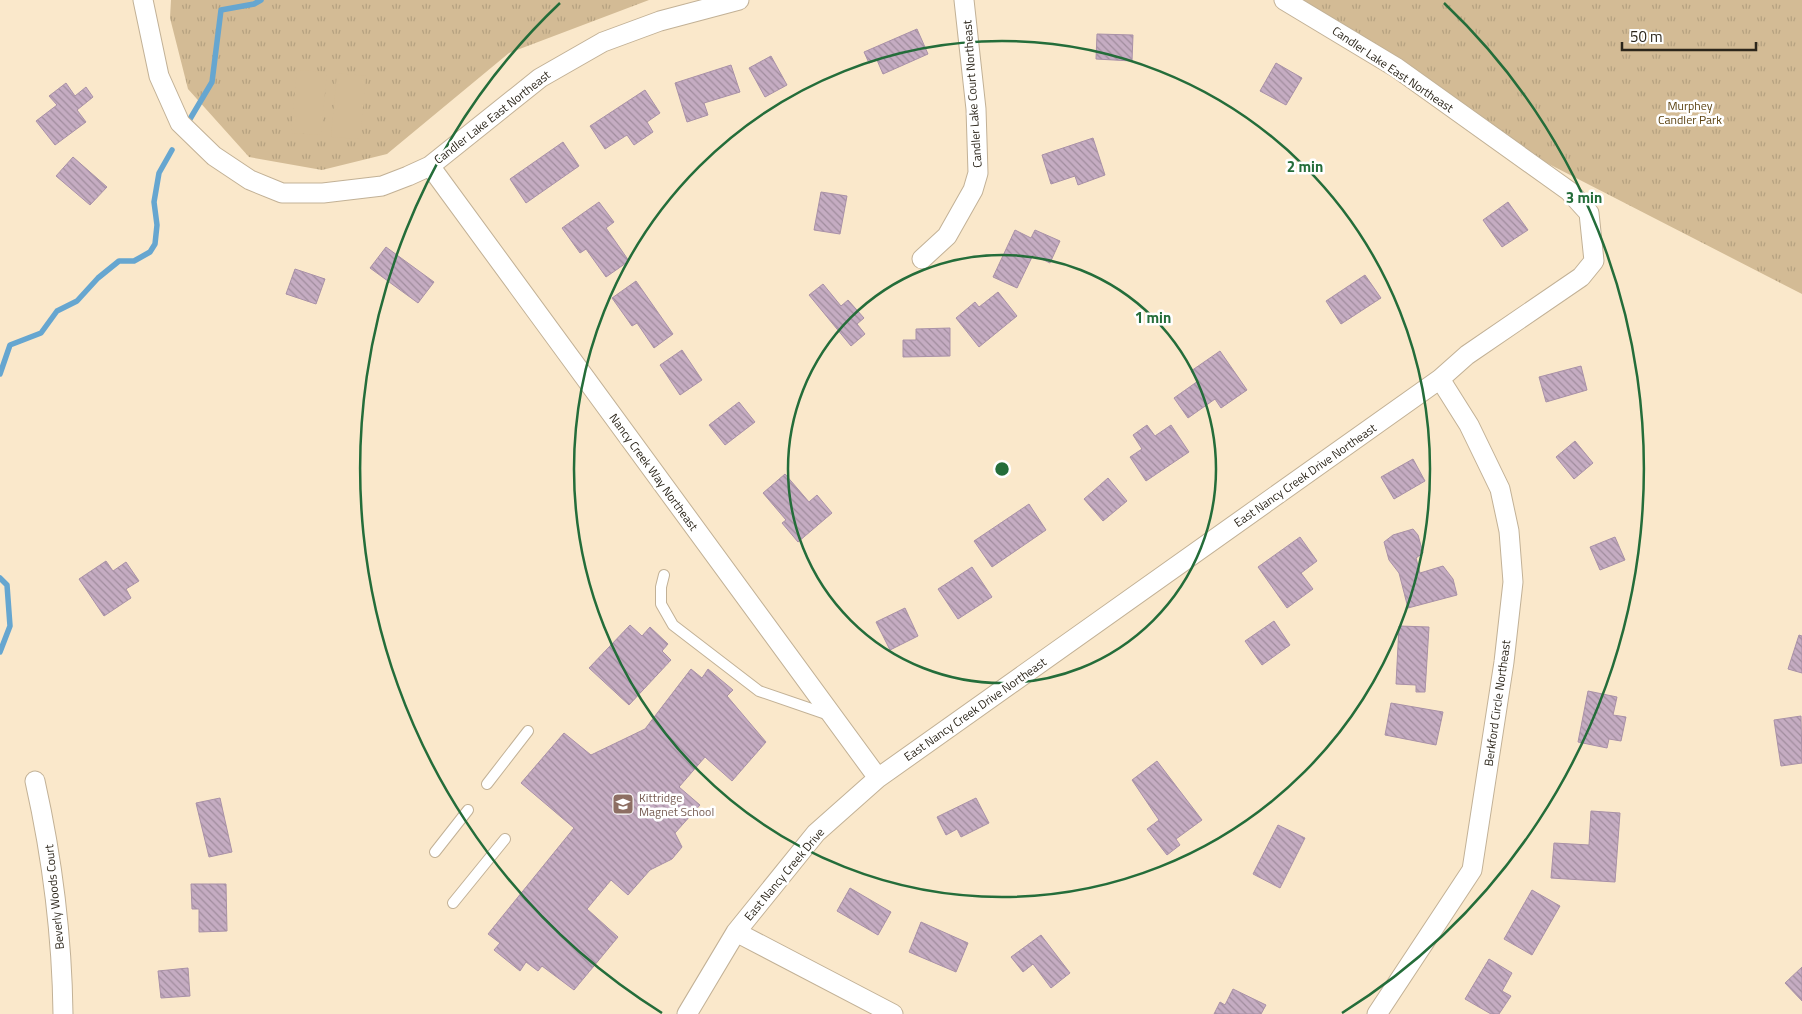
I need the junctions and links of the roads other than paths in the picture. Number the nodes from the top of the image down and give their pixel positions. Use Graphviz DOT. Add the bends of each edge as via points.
graph roads {
  1 [pos="143,0"];
  2 [pos="739,0"];
  3 [pos="964,0"];
  4 [pos="1284,0"];
  5 [pos="1500,142"];
  6 [pos="430,166"];
  7 [pos="922,259"];
  8 [pos="1440,379"];
  9 [pos="664,575"];
  10 [pos="836,718"];
  11 [pos="528,730"];
  12 [pos="878,778"];
  13 [pos="35,781"];
  14 [pos="487,784"];
  15 [pos="468,810"];
  16 [pos="505,839"];
  17 [pos="435,852"];
  18 [pos="454,903"];
  19 [pos="736,932"];
  20 [pos="63,1014"];
  21 [pos="687,1014"];
  22 [pos="893,1014"];
  23 [pos="1377,1014"];
  1 -- 6 [label="street, Candler Lake East Northeast" via="159,76 180,123 214,156 250,180 282,193 323,193 382,186"];
  2 -- 6 [label="street, Candler Lake East Northeast" via="660,21 603,42 540,78"];
  3 -- 7 [label="street, Candler Lake Court Northeast" via="976,109 978,173 973,190 947,236"];
  4 -- 5 [label="street, Candler Lake East Northeast" via="1398,68"];
  5 -- 8 [label="street, East Nancy Creek Drive Northeast" via="1569,191 1589,213 1594,261 1581,276 1467,355"];
  6 -- 10 [label="street, Nancy Creek Way Northeast"];
  8 -- 12 [label="street, East Nancy Creek Drive Northeast"];
  8 -- 23 [label="street, Berkford Circle Northeast" via="1469,425 1500,489 1509,531 1513,582 1472,870"];
  9 -- 10 [label="lane" via="661,604 673,625 760,691"];
  10 -- 12 [label="street, Nancy Creek Way Northeast"];
  11 -- 14 [label="lane"];
  12 -- 19 [label="street, East Nancy Creek Drive" via="816,833"];
  13 -- 20 [label="street, Beverly Woods Court" via="52,877"];
  15 -- 17 [label="lane"];
  16 -- 18 [label="lane"];
  19 -- 21 [label="street"];
  19 -- 22 [label="street"];
}
